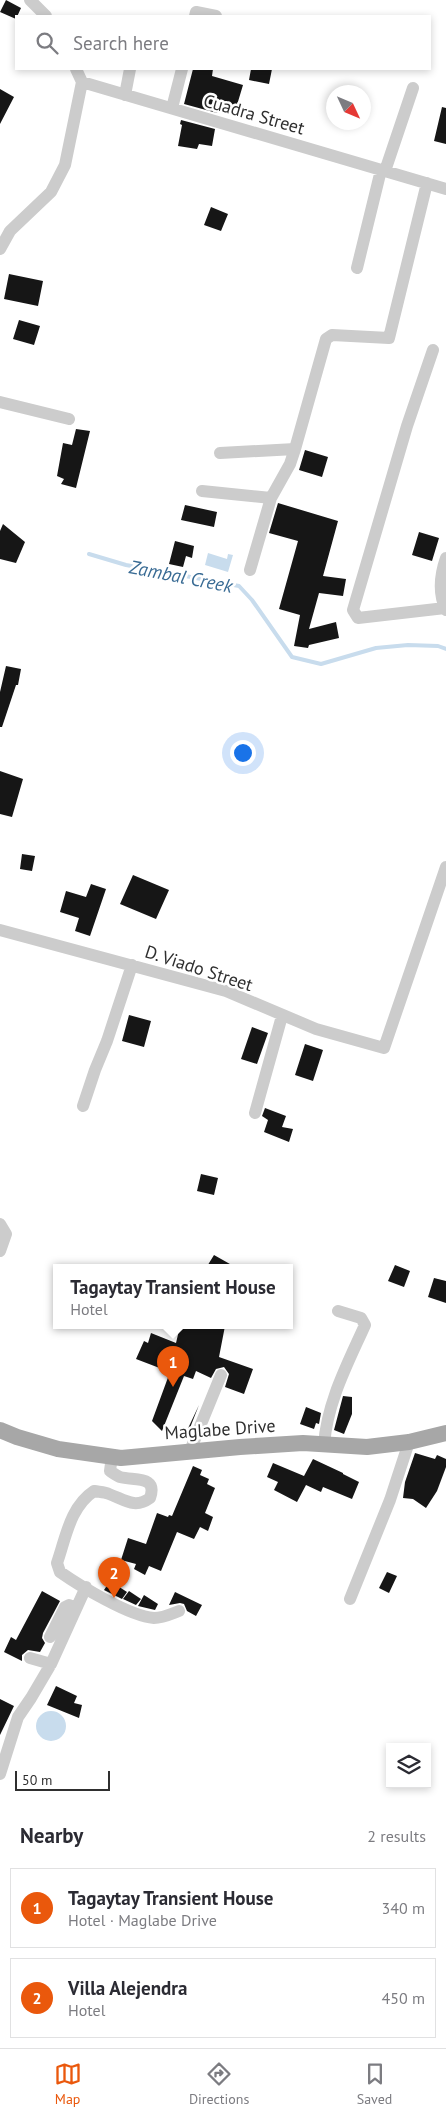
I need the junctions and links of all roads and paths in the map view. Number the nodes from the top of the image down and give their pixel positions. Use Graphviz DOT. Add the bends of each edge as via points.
graph roads {
  1 [pos="30,0"];
  2 [pos="45,15"];
  3 [pos="195,15"];
  4 [pos="211,15"];
  5 [pos="76,70"];
  6 [pos="130,70"];
  7 [pos="182,70"];
  8 [pos="82,82"];
  9 [pos="413,88"];
  10 [pos="125,95"];
  11 [pos="172,108"];
  12 [pos="383,170"];
  13 [pos="427,183"];
  14 [pos="446,189"];
  15 [pos="0,249"];
  16 [pos="357,268"];
  17 [pos="433,350"];
  18 [pos="0,402"];
  19 [pos="69,419"];
  20 [pos="295,449"];
  21 [pos="220,453"];
  22 [pos="202,491"];
  23 [pos="270,498"];
  24 [pos="446,558"];
  25 [pos="250,570"];
  26 [pos="445,609"];
  27 [pos="446,867"];
  28 [pos="442,892"];
  29 [pos="0,930"];
  30 [pos="132,965"];
  31 [pos="282,1016"];
  32 [pos="83,1106"];
  33 [pos="256,1113"];
  34 [pos="0,1224"];
  35 [pos="0,1252"];
  36 [pos="338,1311"];
  37 [pos="221,1374"];
  38 [pos="0,1430"];
  39 [pos="446,1433"];
  40 [pos="409,1442"];
  41 [pos="324,1444"];
  42 [pos="190,1451"];
  43 [pos="112,1456"];
  44 [pos="86,1588"];
  45 [pos="350,1599"];
  46 [pos="76,1608"];
  47 [pos="179,1610"];
  48 [pos="50,1637"];
  49 [pos="30,1658"];
  50 [pos="51,1664"];
  51 [pos="0,1774"];
  1 -- 2 [label="street"];
  3 -- 4 [label="street" via="196,12"];
  5 -- 8 [label="street"];
  6 -- 10 [label="street"];
  7 -- 11 [label="street"];
  8 -- 10 [label="street, Cuadra Street"];
  8 -- 15 [label="street" via="65,165 58,180 51,192 10,231"];
  9 -- 12 [label="street"];
  10 -- 11 [label="street, Cuadra Street"];
  11 -- 12 [label="street, Cuadra Street"];
  12 -- 13 [label="street, Cuadra Street"];
  12 -- 16 [label="street"];
  13 -- 14 [label="street, Cuadra Street"];
  13 -- 20 [label="street" via="390,338 332,335 326,339"];
  17 -- 26 [label="street" via="353,610 358,618"];
  18 -- 19 [label="street"];
  20 -- 21 [label="street"];
  20 -- 23 [label="street"];
  22 -- 23 [label="street"];
  23 -- 25 [label="street"];
  24 -- 26 [label="street" via="441,580"];
  27 -- 28 [label="street"];
  28 -- 31 [label="street, D. Viado Street" via="384,1048"];
  29 -- 30 [label="street, D. Viado Street"];
  30 -- 31 [label="street, D. Viado Street" via="226,991"];
  30 -- 32 [label="street"];
  31 -- 33 [label="street"];
  34 -- 35 [label="street" via="6,1234"];
  36 -- 41 [label="street" via="361,1318 365,1325 341,1377"];
  37 -- 42 [label="street"];
  38 -- 43 [label="main road, Maglabe Drive" via="58,1449"];
  39 -- 40 [label="main road, Maglabe Drive"];
  40 -- 41 [label="main road, Maglabe Drive" via="367,1447"];
  40 -- 45 [label="street" via="390,1500"];
  41 -- 42 [label="main road, Maglabe Drive"];
  42 -- 43 [label="main road, Maglabe Drive" via="121,1458"];
  43 -- 44 [label="street" via="110,1471 119,1477 144,1480 151,1487 152,1494 143,1504 131,1504 108,1493 94,1491 83,1498 57,1563 60,1572"];
  44 -- 46 [label="street"];
  44 -- 47 [label="street" via="145,1617 165,1617"];
  46 -- 48 [label="street" via="65,1607"];
  46 -- 50 [label="street"];
  49 -- 50 [label="street"];
  50 -- 51 [label="street" via="18,1717"];
}
